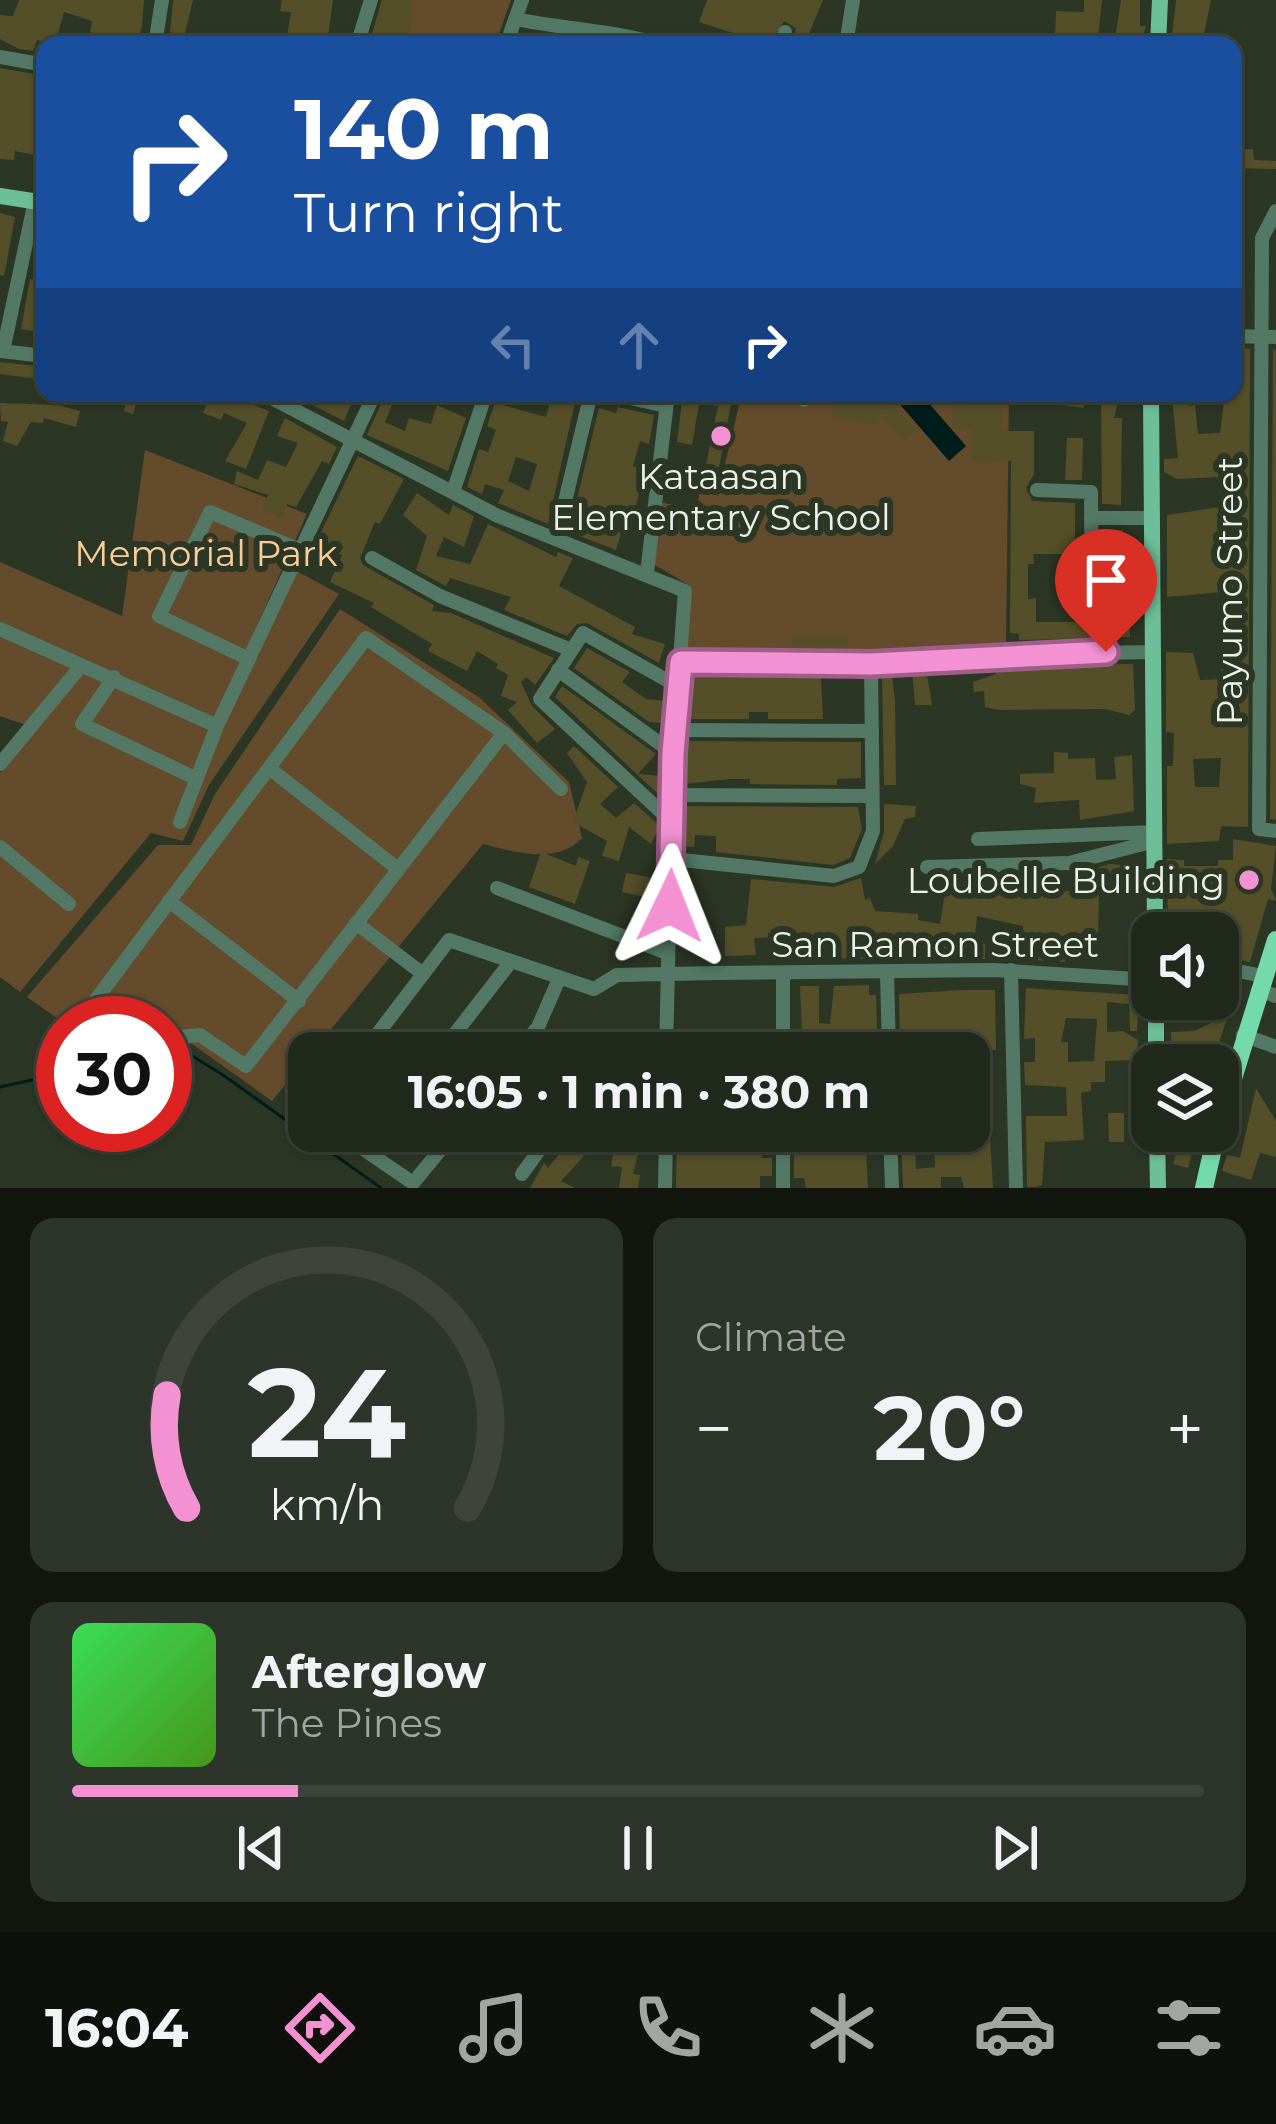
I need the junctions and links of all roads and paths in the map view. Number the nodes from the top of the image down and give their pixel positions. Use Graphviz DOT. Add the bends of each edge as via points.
graph roads {
  1 [pos="162,0"];
  2 [pos="370,0"];
  3 [pos="522,0"];
  4 [pos="853,0"];
  5 [pos="1160,0"];
  6 [pos="515,19"];
  7 [pos="156,36"];
  8 [pos="360,36"];
  9 [pos="509,36"];
  10 [pos="632,36"];
  11 [pos="847,36"];
  12 [pos="1158,36"];
  13 [pos="0,58"];
  14 [pos="36,64"];
  15 [pos="0,196"];
  16 [pos="36,201"];
  17 [pos="1276,211"];
  18 [pos="36,218"];
  19 [pos="1269,238"];
  20 [pos="1269,279"];
  21 [pos="1268,337"];
  22 [pos="2,351"];
  23 [pos="36,355"];
  24 [pos="280,402"];
  25 [pos="371,402"];
  26 [pos="483,402"];
  27 [pos="589,402"];
  28 [pos="668,402"];
  29 [pos="1151,402"];
  30 [pos="356,440"];
  31 [pos="1037,490"];
  32 [pos="453,492"];
  33 [pos="1091,518"];
  34 [pos="1152,518"];
  35 [pos="556,539"];
  36 [pos="300,550"];
  37 [pos="372,558"];
  38 [pos="647,572"];
  39 [pos="1092,607"];
  40 [pos="0,629"];
  41 [pos="571,650"];
  42 [pos="1153,652"];
  43 [pos="249,658"];
  44 [pos="681,662"];
  45 [pos="871,664"];
  46 [pos="81,666"];
  47 [pos="558,670"];
  48 [pos="114,677"];
  49 [pos="679,687"];
  50 [pos="218,725"];
  51 [pos="674,730"];
  52 [pos="872,731"];
  53 [pos="504,733"];
  54 [pos="673,753"];
  55 [pos="1,760"];
  56 [pos="269,768"];
  57 [pos="197,779"];
  58 [pos="561,789"];
  59 [pos="671,795"];
  60 [pos="872,796"];
  61 [pos="180,822"];
  62 [pos="672,822"];
  63 [pos="1276,831"];
  64 [pos="1155,836"];
  65 [pos="978,838"];
  66 [pos="0,847"];
  67 [pos="672,859"];
  68 [pos="927,867"];
  69 [pos="398,869"];
  70 [pos="497,888"];
  71 [pos="170,901"];
  72 [pos="69,904"];
  73 [pos="1155,912"];
  74 [pos="356,923"];
  75 [pos="1276,940"];
  76 [pos="667,953"];
  77 [pos="509,964"];
  78 [pos="1011,970"];
  79 [pos="784,973"];
  80 [pos="887,973"];
  81 [pos="422,974"];
  82 [pos="666,974"];
  83 [pos="559,979"];
  84 [pos="1131,979"];
  85 [pos="1266,987"];
  86 [pos="99,996"];
  87 [pos="299,1000"];
  88 [pos="379,1032"];
  89 [pos="456,1032"];
  90 [pos="534,1032"];
  91 [pos="666,1032"];
  92 [pos="783,1032"];
  93 [pos="888,1032"];
  94 [pos="1244,1035"];
  95 [pos="192,1036"];
  96 [pos="1276,1047"];
  97 [pos="1239,1052"];
  98 [pos="368,1152"];
  99 [pos="439,1152"];
  100 [pos="538,1152"];
  101 [pos="666,1152"];
  102 [pos="783,1152"];
  103 [pos="891,1152"];
  104 [pos="1157,1152"];
  105 [pos="1212,1152"];
  106 [pos="522,1174"];
  107 [pos="665,1188"];
  108 [pos="783,1188"];
  109 [pos="892,1188"];
  110 [pos="1016,1188"];
  111 [pos="1158,1188"];
  112 [pos="1204,1188"];
  1 -- 7 [label="street"];
  2 -- 8 [label="street"];
  3 -- 6 [label="street"];
  4 -- 11 [label="street"];
  5 -- 12 [label="main road"];
  6 -- 9 [label="street"];
  6 -- 10 [label="street"];
  13 -- 14 [label="street"];
  15 -- 16 [label="main road"];
  17 -- 19 [label="street"];
  18 -- 22 [label="street"];
  19 -- 20 [label="street"];
  20 -- 21 [label="street"];
  21 -- 63 [label="street, Payumo Street" via="1259,829"];
  22 -- 23 [label="street"];
  24 -- 30 [label="street"];
  25 -- 30 [label="street"];
  26 -- 32 [label="street"];
  27 -- 35 [label="street"];
  28 -- 38 [label="street"];
  29 -- 34 [label="main road"];
  30 -- 32 [label="street"];
  30 -- 36 [label="street"];
  31 -- 33 [label="street" via="1091,492"];
  32 -- 35 [label="street"];
  33 -- 34 [label="street"];
  33 -- 39 [label="street"];
  34 -- 42 [label="main road"];
  35 -- 38 [label="street"];
  36 -- 43 [label="street"];
  36 -- 43 [label="street" via="210,512 159,616"];
  37 -- 41 [label="street"];
  38 -- 44 [label="street" via="685,591"];
  40 -- 46 [label="street"];
  41 -- 47 [label="street"];
  41 -- 49 [label="street" via="583,633"];
  42 -- 45 [label="street"];
  42 -- 64 [label="main road"];
  43 -- 50 [label="street"];
  44 -- 45 [label="street"];
  44 -- 49 [label="street"];
  45 -- 52 [label="street"];
  46 -- 48 [label="street"];
  46 -- 55 [label="street"];
  47 -- 54 [label="street"];
  47 -- 62 [label="street" via="539,699"];
  48 -- 50 [label="street"];
  48 -- 57 [label="street" via="82,724"];
  49 -- 51 [label="street"];
  50 -- 57 [label="street"];
  51 -- 52 [label="street"];
  51 -- 54 [label="street"];
  52 -- 60 [label="street"];
  53 -- 56 [label="street" via="366,638"];
  53 -- 58 [label="street"];
  53 -- 69 [label="street"];
  54 -- 59 [label="street"];
  56 -- 69 [label="street"];
  56 -- 71 [label="street"];
  57 -- 61 [label="street"];
  59 -- 60 [label="street"];
  59 -- 62 [label="street"];
  60 -- 67 [label="street" via="867,854 849,874"];
  62 -- 67 [label="street"];
  64 -- 65 [label="street"];
  64 -- 68 [label="street" via="1069,863"];
  64 -- 73 [label="main road"];
  66 -- 72 [label="street"];
  67 -- 76 [label="street"];
  69 -- 74 [label="street"];
  70 -- 76 [label="street"];
  71 -- 86 [label="street"];
  71 -- 87 [label="street"];
  74 -- 81 [label="street"];
  74 -- 87 [label="street"];
  75 -- 85 [label="highway"];
  76 -- 82 [label="street"];
  77 -- 81 [label="street, San Ramon Street" via="449,940"];
  77 -- 83 [label="street, San Ramon Street"];
  77 -- 89 [label="street"];
  78 -- 80 [label="street, San Ramon Street"];
  78 -- 84 [label="street, San Ramon Street"];
  78 -- 110 [label="street"];
  79 -- 80 [label="street, San Ramon Street"];
  79 -- 82 [label="street, San Ramon Street"];
  79 -- 92 [label="street"];
  80 -- 93 [label="street"];
  81 -- 88 [label="street"];
  82 -- 83 [label="street, San Ramon Street" via="616,975 594,989"];
  82 -- 91 [label="street"];
  83 -- 90 [label="street"];
  85 -- 94 [label="highway"];
  87 -- 95 [label="street" via="246,1066"];
  94 -- 96 [label="street"];
  94 -- 97 [label="highway"];
  98 -- 99 [label="street" via="413,1183"];
  100 -- 106 [label="street"];
  101 -- 107 [label="street"];
  102 -- 108 [label="street"];
  103 -- 109 [label="street"];
  104 -- 111 [label="main road"];
  105 -- 112 [label="highway"];
}
